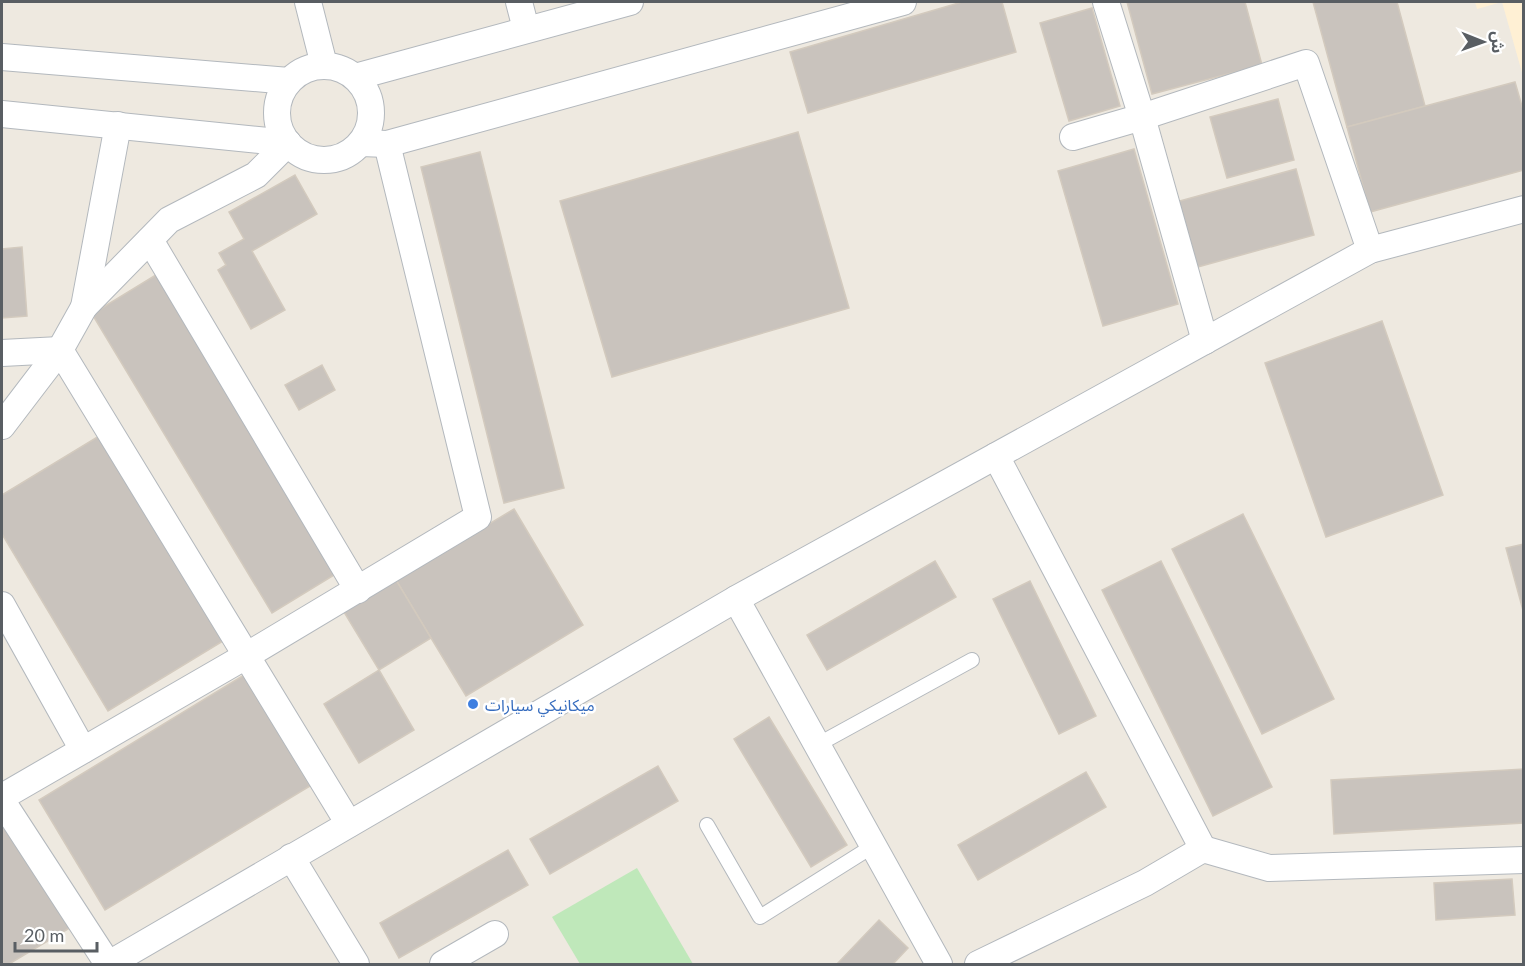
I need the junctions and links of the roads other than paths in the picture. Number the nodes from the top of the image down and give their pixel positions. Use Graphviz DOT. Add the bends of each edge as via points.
graph roads {
  1 [pos="308,2"];
  2 [pos="519,2"];
  3 [pos="630,2"];
  4 [pos="903,2"];
  5 [pos="1106,2"];
  6 [pos="526,29"];
  7 [pos="2,57"];
  8 [pos="324,65"];
  9 [pos="355,77"];
  10 [pos="289,81"];
  11 [pos="2,114"];
  12 [pos="1142,117"];
  13 [pos="118,125"];
  14 [pos="1073,137"];
  15 [pos="361,142"];
  16 [pos="288,143"];
  17 [pos="387,144"];
  18 [pos="1524,209"];
  19 [pos="150,240"];
  20 [pos="1370,250"];
  21 [pos="84,307"];
  22 [pos="1205,341"];
  23 [pos="60,350"];
  24 [pos="2,353"];
  25 [pos="2,426"];
  26 [pos="996,456"];
  27 [pos="358,590"];
  28 [pos="736,599"];
  29 [pos="2,605"];
  30 [pos="8,629"];
  31 [pos="246,656"];
  32 [pos="972,660"];
  33 [pos="817,745"];
  34 [pos="83,750"];
  35 [pos="2,799"];
  36 [pos="349,824"];
  37 [pos="707,825"];
  38 [pos="873,846"];
  39 [pos="1203,849"];
  40 [pos="291,857"];
  41 [pos="1524,860"];
  42 [pos="495,934"];
  43 [pos="108,964"];
  44 [pos="356,964"];
  45 [pos="443,964"];
  46 [pos="939,964"];
  47 [pos="978,964"];
  1 -- 8 [label="street"];
  2 -- 6 [label="street"];
  3 -- 6 [label="street"];
  4 -- 17 [label="street"];
  5 -- 12 [label="street"];
  6 -- 9 [label="street"];
  7 -- 10 [label="street"];
  8 -- 9 [label="street" via="346,70"];
  8 -- 10 [label="street" via="305,69"];
  9 -- 15 [label="street" via="364,87 372,116"];
  10 -- 16 [label="street" via="278,105 281,132"];
  11 -- 13 [label="street"];
  12 -- 14 [label="street"];
  12 -- 20 [label="street" via="1306,63"];
  12 -- 22 [label="street"];
  13 -- 16 [label="street"];
  13 -- 21 [label="street"];
  15 -- 16 [label="street" via="351,152 325,160 311,158"];
  15 -- 17 [label="street"];
  16 -- 19 [label="street" via="256,176 169,220"];
  17 -- 27 [label="street" via="478,517"];
  18 -- 20 [label="street"];
  19 -- 21 [label="street"];
  19 -- 27 [label="street"];
  20 -- 22 [label="street"];
  21 -- 23 [label="street"];
  22 -- 26 [label="street"];
  23 -- 24 [label="street"];
  23 -- 25 [label="street"];
  23 -- 31 [label="street"];
  26 -- 28 [label="street"];
  26 -- 39 [label="street"];
  27 -- 31 [label="street"];
  28 -- 33 [label="street"];
  28 -- 36 [label="street"];
  29 -- 30 [label="street"];
  30 -- 34 [label="street"];
  31 -- 34 [label="street"];
  31 -- 36 [label="street"];
  32 -- 33 [label="lane"];
  33 -- 38 [label="street"];
  34 -- 35 [label="street"];
  35 -- 43 [label="street"];
  36 -- 40 [label="street"];
  37 -- 38 [label="lane" via="760,917"];
  38 -- 46 [label="street"];
  39 -- 41 [label="street" via="1269,868"];
  39 -- 47 [label="street" via="1145,883"];
  40 -- 43 [label="street"];
  40 -- 44 [label="street"];
  42 -- 45 [label="street"];
}
